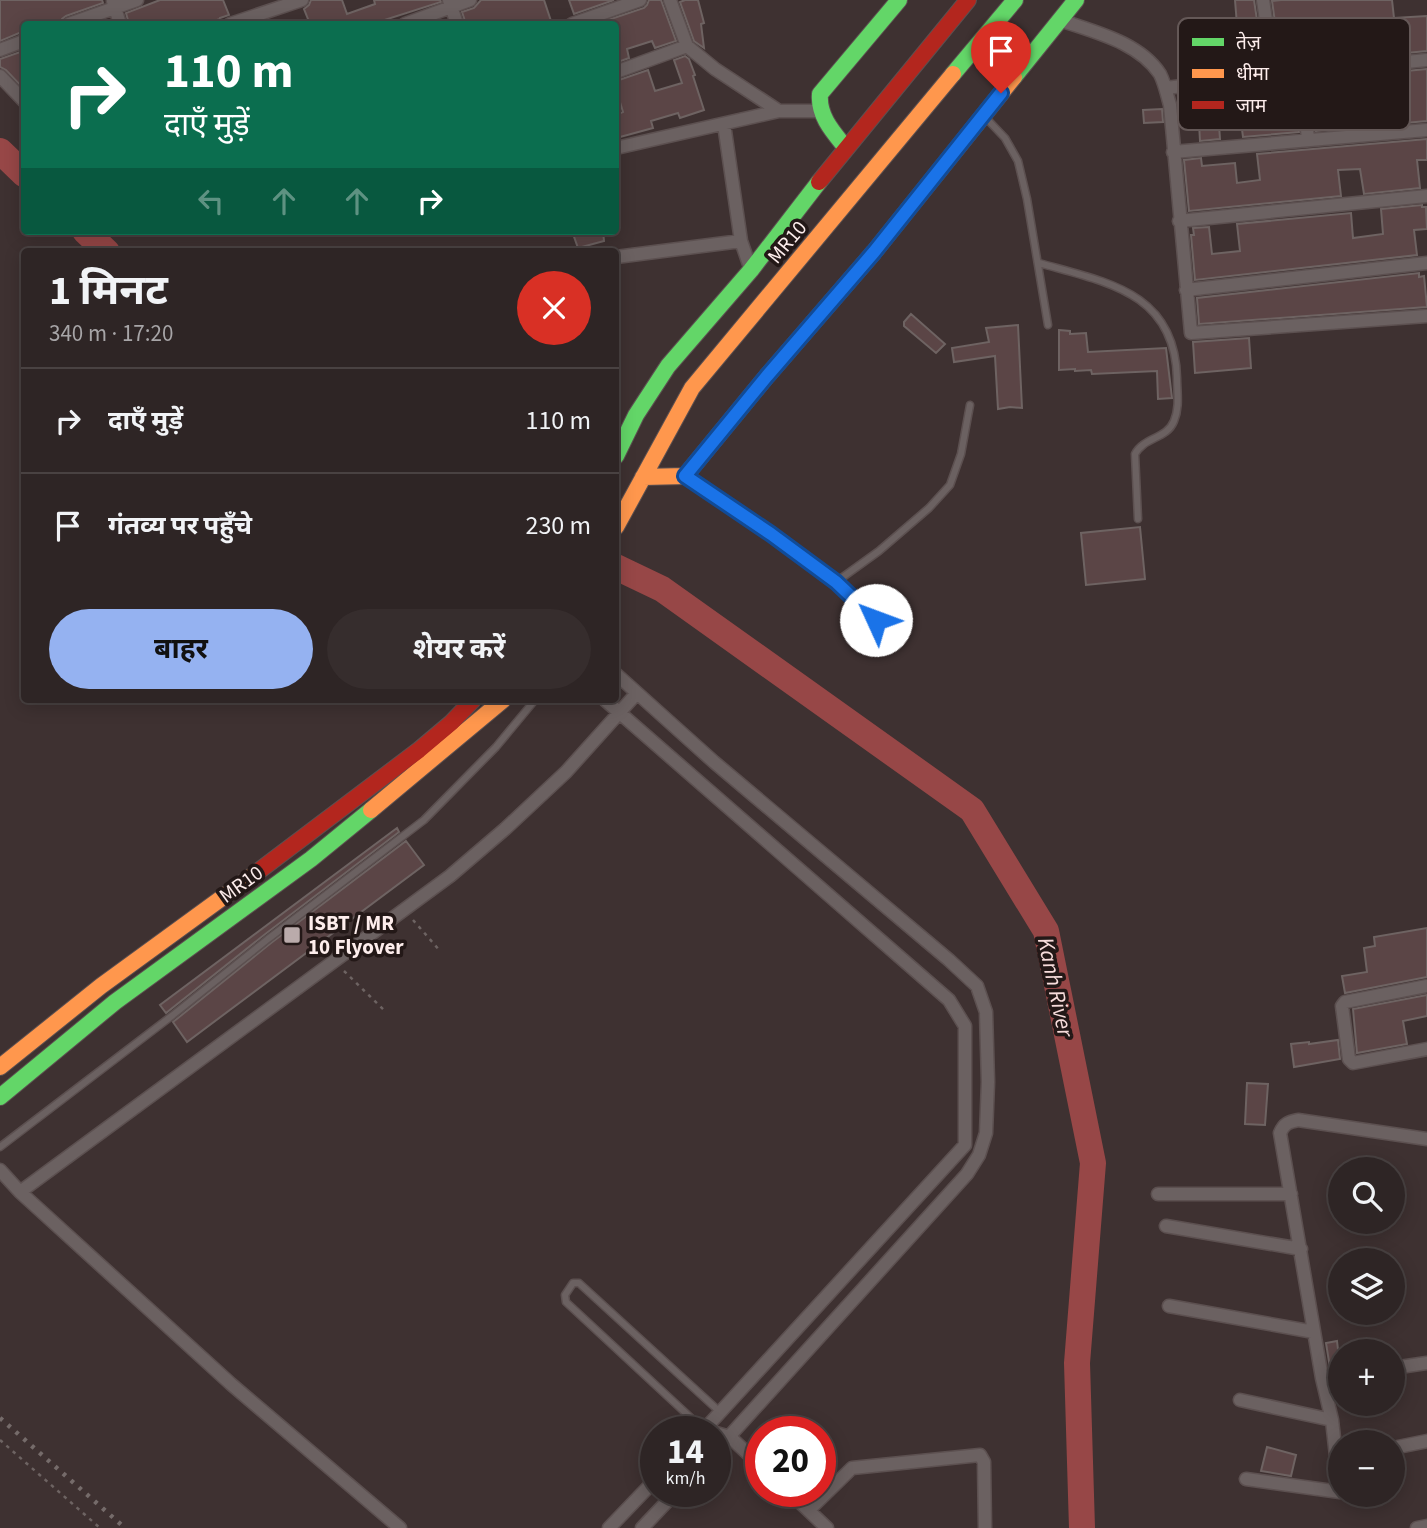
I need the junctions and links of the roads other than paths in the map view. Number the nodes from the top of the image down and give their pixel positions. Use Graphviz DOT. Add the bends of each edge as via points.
graph roads {
  1 [pos="137,0"];
  2 [pos="300,0"];
  3 [pos="470,0"];
  4 [pos="640,0"];
  5 [pos="670,0"];
  6 [pos="899,0"];
  7 [pos="968,0"];
  8 [pos="1015,0"];
  9 [pos="1076,0"];
  10 [pos="1263,0"];
  11 [pos="450,3"];
  12 [pos="114,4"];
  13 [pos="1266,18"];
  14 [pos="1060,20"];
  15 [pos="76,21"];
  16 [pos="119,21"];
  17 [pos="239,21"];
  18 [pos="411,21"];
  19 [pos="456,21"];
  20 [pos="580,21"];
  21 [pos="21,42"];
  22 [pos="687,46"];
  23 [pos="0,50"];
  24 [pos="619,71"];
  25 [pos="0,76"];
  26 [pos="1178,87"];
  27 [pos="1166,89"];
  28 [pos="21,96"];
  29 [pos="820,110"];
  30 [pos="779,111"];
  31 [pos="983,115"];
  32 [pos="724,124"];
  33 [pos="1307,130"];
  34 [pos="1427,130"];
  35 [pos="1308,140"];
  36 [pos="619,147"];
  37 [pos="846,148"];
  38 [pos="1173,152"];
  39 [pos="1427,196"];
  40 [pos="1179,221"];
  41 [pos="741,241"];
  42 [pos="619,257"];
  43 [pos="1039,263"];
  44 [pos="1427,263"];
  45 [pos="751,270"];
  46 [pos="1186,290"];
  47 [pos="1427,316"];
  48 [pos="1048,325"];
  49 [pos="970,405"];
  50 [pos="619,450"];
  51 [pos="685,476"];
  52 [pos="643,477"];
  53 [pos="1138,519"];
  54 [pos="619,521"];
  55 [pos="836,582"];
  56 [pos="876,620"];
  57 [pos="619,677"];
  58 [pos="637,693"];
  59 [pos="470,703"];
  60 [pos="500,703"];
  61 [pos="533,703"];
  62 [pos="609,703"];
  63 [pos="619,712"];
  64 [pos="1427,986"];
  65 [pos="1427,1049"];
  66 [pos="0,1067"];
  67 [pos="0,1097"];
  68 [pos="1427,1139"];
  69 [pos="0,1147"];
  70 [pos="0,1170"];
  71 [pos="20,1192"];
  72 [pos="1158,1194"];
  73 [pos="1291,1194"];
  74 [pos="1166,1226"];
  75 [pos="1301,1249"];
  76 [pos="1169,1306"];
  77 [pos="1314,1332"];
  78 [pos="1427,1363"];
  79 [pos="1405,1366"];
  80 [pos="1328,1377"];
  81 [pos="1322,1378"];
  82 [pos="1240,1400"];
  83 [pos="720,1412"];
  84 [pos="691,1416"];
  85 [pos="718,1416"];
  86 [pos="722,1416"];
  87 [pos="1332,1420"];
  88 [pos="1334,1430"];
  89 [pos="731,1436"];
  90 [pos="731,1438"];
  91 [pos="1427,1441"];
  92 [pos="1405,1446"];
  93 [pos="745,1451"];
  94 [pos="1246,1479"];
  95 [pos="1328,1490"];
  96 [pos="640,1496"];
  97 [pos="662,1507"];
  98 [pos="806,1507"];
  99 [pos="809,1510"];
  100 [pos="1427,1527"];
  101 [pos="400,1528"];
  102 [pos="609,1528"];
  103 [pos="642,1528"];
  104 [pos="827,1528"];
  105 [pos="985,1528"];
  106 [pos="1417,1528"];
  1 -- 12 [label="street"];
  2 -- 17 [label="street"];
  3 -- 11 [label="street"];
  4 -- 20 [label="street"];
  5 -- 22 [label="street"];
  6 -- 29 [label="main road" via="821,94"];
  7 -- 37 [label="main road, MR10"];
  8 -- 52 [label="main road, MR10" via="692,388"];
  9 -- 14 [label="main road"];
  10 -- 13 [label="street"];
  11 -- 18 [label="street"];
  11 -- 19 [label="street"];
  12 -- 15 [label="street"];
  12 -- 16 [label="street"];
  14 -- 27 [label="street" via="1128,46 1159,74"];
  14 -- 31 [label="main road"];
  21 -- 23 [label="street"];
  22 -- 24 [label="street"];
  22 -- 30 [label="street"];
  25 -- 28 [label="street"];
  26 -- 27 [label="street"];
  27 -- 38 [label="street"];
  29 -- 30 [label="street"];
  29 -- 37 [label="main road"];
  30 -- 32 [label="street"];
  31 -- 43 [label="lane" via="1005,138 1018,161"];
  31 -- 51 [label="main road"];
  32 -- 36 [label="street"];
  32 -- 41 [label="street"];
  33 -- 35 [label="street"];
  34 -- 35 [label="street"];
  35 -- 38 [label="street"];
  37 -- 45 [label="main road, MR10"];
  38 -- 40 [label="street"];
  39 -- 40 [label="street"];
  40 -- 46 [label="street"];
  41 -- 42 [label="street"];
  41 -- 45 [label="street"];
  43 -- 48 [label="lane"];
  43 -- 53 [label="lane" via="1107,282 1139,299 1160,319 1171,338 1177,360 1178,407 1170,429 1139,446 1135,454"];
  44 -- 46 [label="street"];
  45 -- 50 [label="main road, MR10" via="668,366"];
  46 -- 47 [label="street" via="1191,333"];
  49 -- 55 [label="lane" via="950,485 879,551"];
  51 -- 52 [label="main road"];
  51 -- 55 [label="lane"];
  52 -- 54 [label="main road, MR10"];
  55 -- 56 [label="lane"];
  57 -- 58 [label="street"];
  58 -- 63 [label="street"];
  58 -- 89 [label="street" via="949,960 977,986 986,1012 986,1133 979,1155 967,1174"];
  59 -- 66 [label="main road, MR10" via="419,750 101,986"];
  60 -- 67 [label="main road, MR10" via="312,859 115,1002"];
  61 -- 69 [label="lane" via="424,820"];
  62 -- 63 [label="street"];
  63 -- 71 [label="street" via="566,772 450,876"];
  63 -- 83 [label="street" via="950,1000 965,1026 965,1145"];
  64 -- 65 [label="street" via="1342,1006 1353,1063"];
  68 -- 73 [label="street" via="1289,1122 1280,1133"];
  70 -- 71 [label="street"];
  71 -- 101 [label="street" via="230,1384"];
  72 -- 73 [label="street"];
  73 -- 75 [label="street"];
  74 -- 75 [label="street"];
  75 -- 77 [label="street"];
  76 -- 77 [label="street"];
  77 -- 81 [label="street"];
  78 -- 79 [label="street"];
  80 -- 81 [label="street"];
  81 -- 87 [label="street"];
  82 -- 87 [label="street"];
  83 -- 84 [label="lane" via="579,1283 573,1283 566,1302"];
  83 -- 85 [label="street"];
  83 -- 86 [label="street"];
  87 -- 88 [label="street"];
  90 -- 93 [label="street"];
  91 -- 92 [label="street"];
  94 -- 95 [label="street"];
  96 -- 102 [label="street"];
  97 -- 103 [label="street"];
  98 -- 99 [label="street"];
  99 -- 104 [label="street"];
  99 -- 105 [label="street" via="852,1468 980,1455 984,1462"];
  100 -- 106 [label="street"];
}
